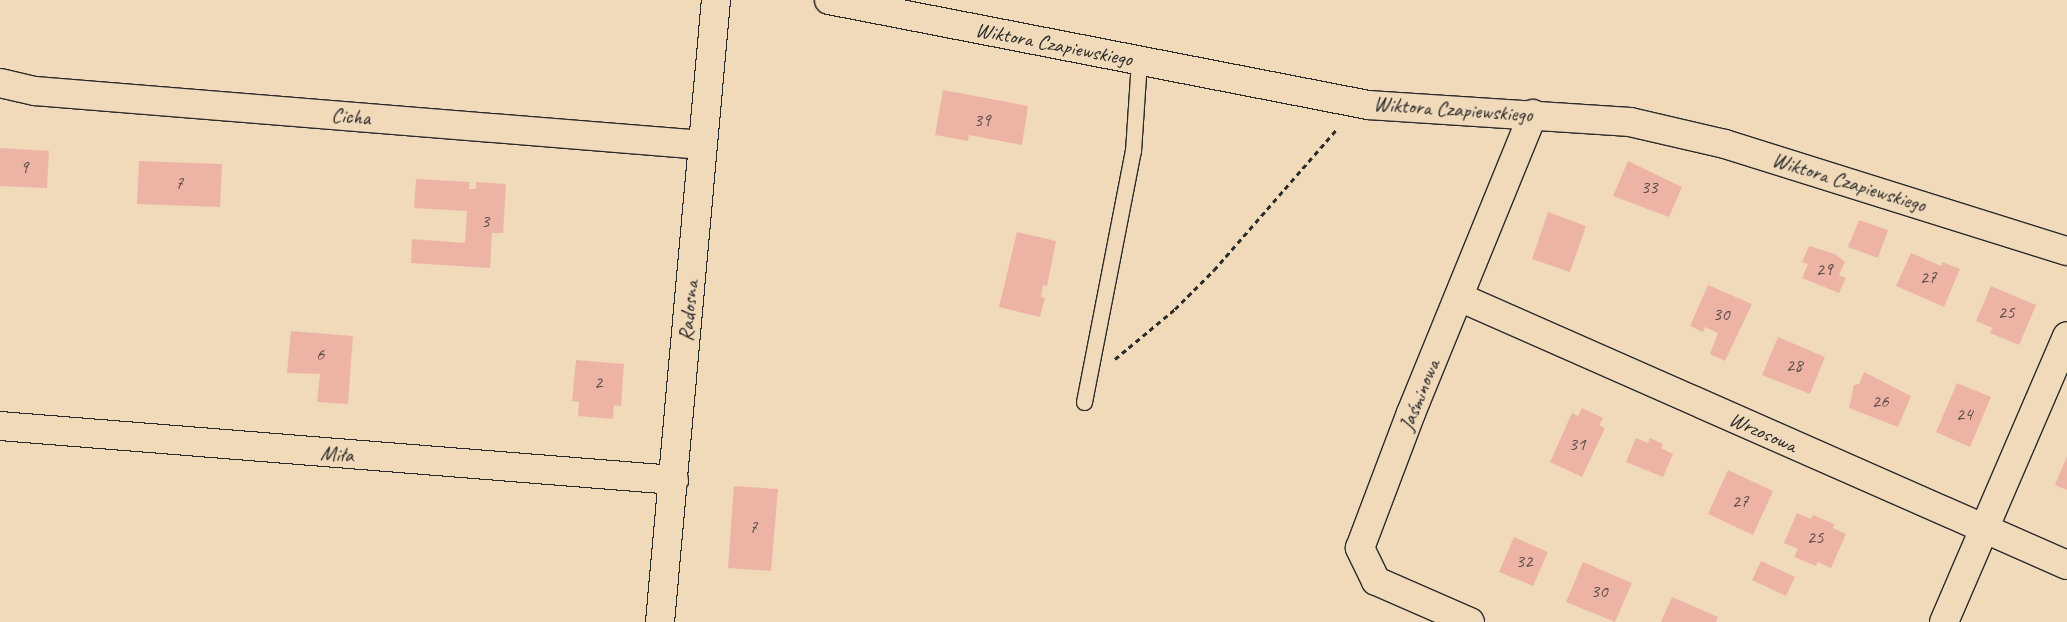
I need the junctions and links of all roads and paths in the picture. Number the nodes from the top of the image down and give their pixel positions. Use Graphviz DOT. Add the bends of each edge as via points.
graph roads {
  1 [pos="716,0"];
  2 [pos="829,0"];
  3 [pos="1138,61"];
  4 [pos="0,83"];
  5 [pos="1359,103"];
  6 [pos="1533,114"];
  7 [pos="703,145"];
  8 [pos="2067,251"];
  9 [pos="1459,297"];
  10 [pos="2067,336"];
  11 [pos="1110,363"];
  12 [pos="1084,402"];
  13 [pos="0,426"];
  14 [pos="674,480"];
  15 [pos="1983,529"];
  16 [pos="2067,565"];
  17 [pos="660,622"];
  18 [pos="1470,622"];
  19 [pos="1944,622"];
  1 -- 7 [label="street, Radosna"];
  2 -- 3 [label="street, Wiktora Czapiewskiego"];
  3 -- 5 [label="street, Wiktora Czapiewskiego"];
  3 -- 12 [label="lane" via="1134,151"];
  4 -- 7 [label="street, Cicha" via="35,92"];
  5 -- 6 [label="street, Wiktora Czapiewskiego"];
  5 -- 11 [label="path" via="1214,270 1175,309"];
  6 -- 8 [label="street, Wiktora Czapiewskiego" via="1630,122 1725,144"];
  6 -- 9 [label="street, Jaśminowa"];
  7 -- 14 [label="street, Radosna"];
  9 -- 15 [label="street, Wrzosowa"];
  9 -- 18 [label="street, Jaśminowa" via="1360,548 1376,582"];
  10 -- 15 [label="street"];
  13 -- 14 [label="street, Miła"];
  14 -- 17 [label="street, Radosna"];
  15 -- 16 [label="street, Wrzosowa"];
  15 -- 19 [label="street"];
}
